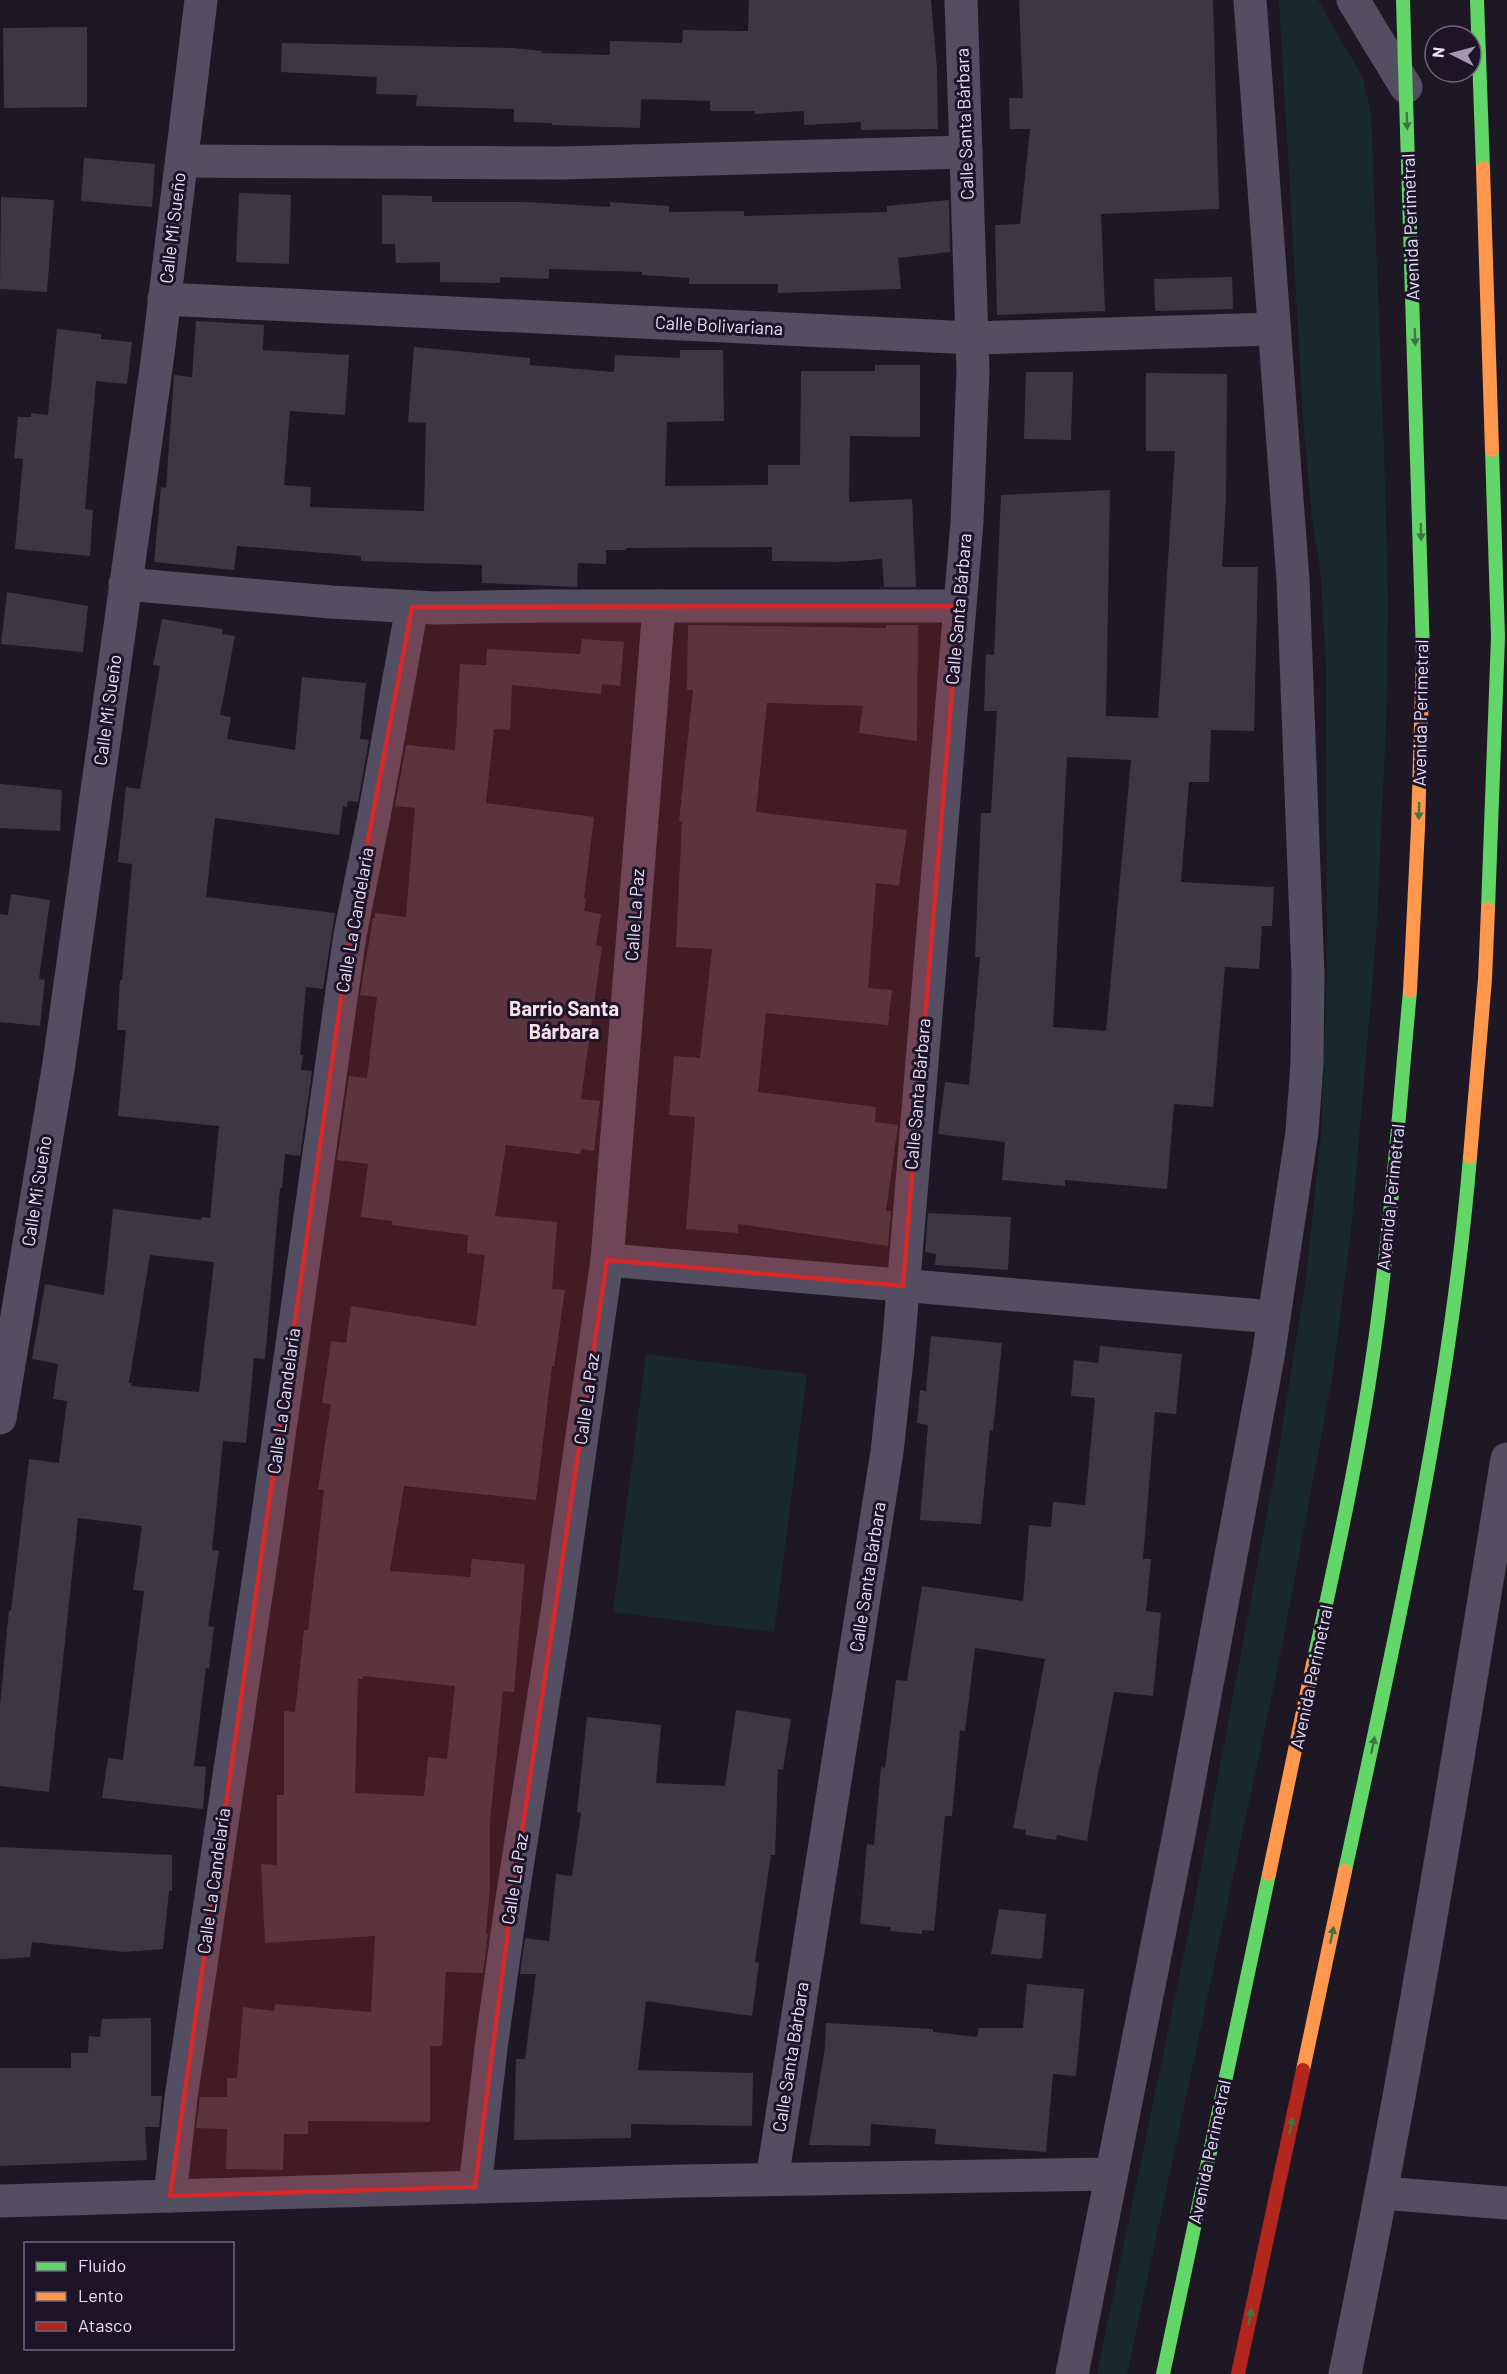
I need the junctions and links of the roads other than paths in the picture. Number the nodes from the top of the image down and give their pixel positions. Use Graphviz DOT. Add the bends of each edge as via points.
graph roads {
  1 [pos="201,0"];
  2 [pos="961,0"];
  3 [pos="1250,0"];
  4 [pos="1353,0"];
  5 [pos="1403,0"];
  6 [pos="1477,0"];
  7 [pos="1406,87"];
  8 [pos="966,152"];
  9 [pos="182,161"];
  10 [pos="164,299"];
  11 [pos="1274,329"];
  12 [pos="972,338"];
  13 [pos="125,584"];
  14 [pos="659,606"];
  15 [pos="959,606"];
  16 [pos="412,607"];
  17 [pos="607,1260"];
  18 [pos="903,1286"];
  19 [pos="1274,1317"];
  20 [pos="0,1418"];
  21 [pos="1507,1459"];
  22 [pos="1112,2174"];
  23 [pos="772,2179"];
  24 [pos="475,2187"];
  25 [pos="1382,2193"];
  26 [pos="170,2196"];
  27 [pos="0,2201"];
  28 [pos="1507,2203"];
  29 [pos="1072,2374"];
  30 [pos="1163,2374"];
  31 [pos="1238,2374"];
  32 [pos="1345,2374"];
  1 -- 9 [label="street, Calle Mi Sueño"];
  2 -- 8 [label="street, Calle Santa Bárbara"];
  3 -- 11 [label="street"];
  4 -- 7 [label="street"];
  5 -- 7 [label="highway, Avenida Perimetral"];
  31 -- 6 [label="highway, one-way" via="1417,1534 1447,1358 1468,1181 1485,979 1498,638"];
  7 -- 30 [label="highway, Avenida Perimetral, one-way" via="1423,637 1411,975 1394,1174 1374,1348 1344,1520"];
  8 -- 9 [label="street" via="560,163"];
  8 -- 12 [label="street, Calle Santa Bárbara"];
  9 -- 10 [label="street, Calle Mi Sueño"];
  10 -- 12 [label="street, Calle Bolivariana"];
  10 -- 13 [label="street, Calle Mi Sueño"];
  11 -- 12 [label="street, Calle Bolivariana"];
  11 -- 19 [label="street" via="1293,580 1308,975 1302,1131"];
  12 -- 15 [label="street, Calle Santa Bárbara" via="967,522"];
  13 -- 16 [label="street"];
  13 -- 20 [label="street, Calle Mi Sueño" via="58,1063"];
  14 -- 15 [label="street"];
  14 -- 16 [label="street"];
  14 -- 17 [label="street, Calle La Paz"];
  15 -- 18 [label="street, Calle Santa Bárbara"];
  16 -- 26 [label="street, Calle La Candelaria" via="350,935"];
  17 -- 18 [label="street"];
  17 -- 24 [label="street, Calle La Paz" via="490,2048"];
  18 -- 19 [label="street"];
  18 -- 23 [label="street, Calle Santa Bárbara" via="887,1452"];
  19 -- 22 [label="street"];
  21 -- 25 [label="street"];
  22 -- 23 [label="street"];
  22 -- 29 [label="street"];
  23 -- 24 [label="street"];
  24 -- 26 [label="street"];
  25 -- 28 [label="street"];
  25 -- 32 [label="street"];
  26 -- 27 [label="street"];
}
